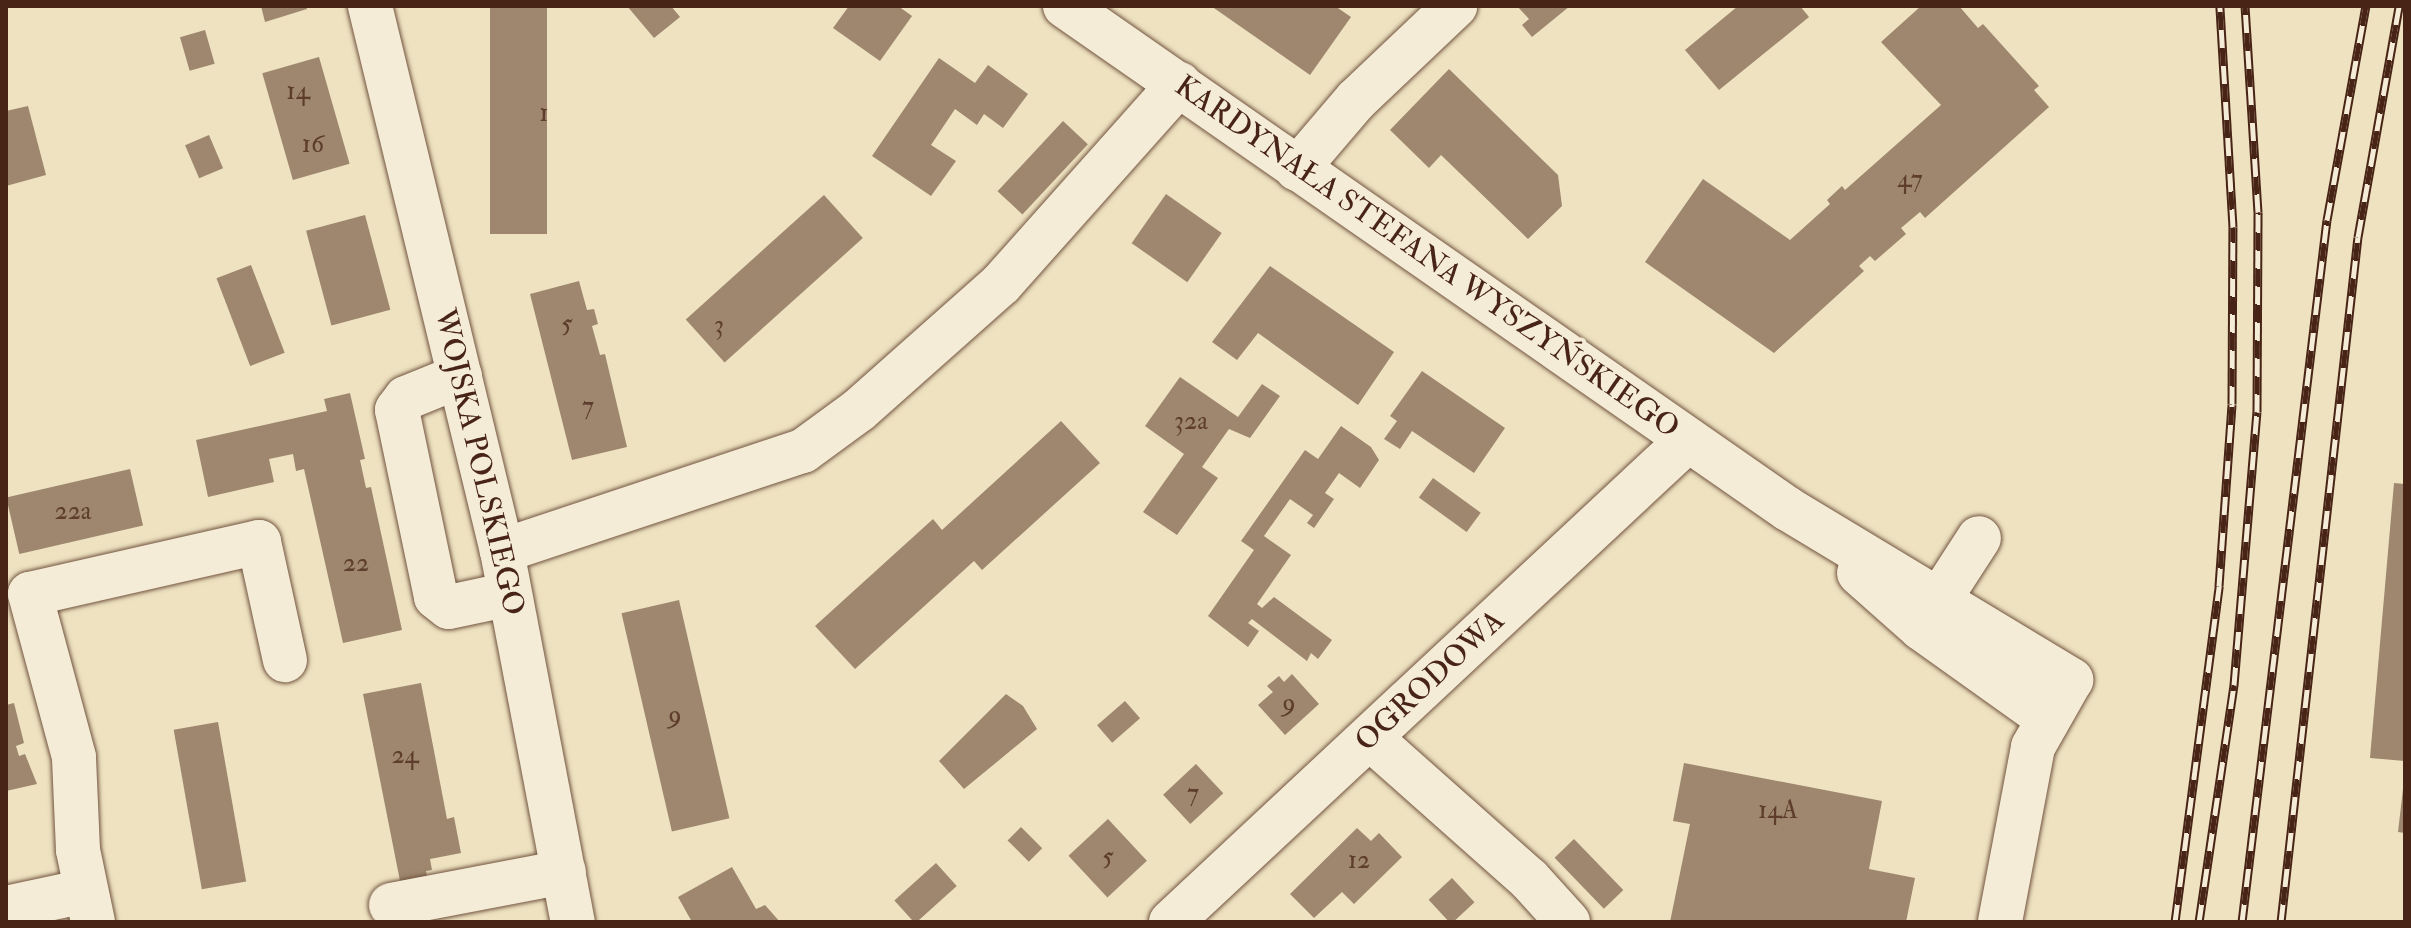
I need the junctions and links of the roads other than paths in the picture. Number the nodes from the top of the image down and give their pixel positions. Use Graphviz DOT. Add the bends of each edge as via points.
graph roads {
  1 [pos="370,6"];
  2 [pos="1065,6"];
  3 [pos="1455,6"];
  4 [pos="1179,84"];
  5 [pos="1297,169"];
  6 [pos="460,376"];
  7 [pos="1688,440"];
  8 [pos="1979,538"];
  9 [pos="502,551"];
  10 [pos="510,594"];
  11 [pos="1930,612"];
  12 [pos="285,660"];
  13 [pos="2047,718"];
  14 [pos="1370,738"];
  15 [pos="564,872"];
  16 [pos="391,905"];
  17 [pos="89,907"];
  18 [pos="6,908"];
  19 [pos="573,922"];
  20 [pos="1171,922"];
  21 [pos="1568,922"];
  22 [pos="2000,922"];
  1 -- 6 [label="street, WOJSKA POLSKIEGO"];
  2 -- 4 [label="street, KARDYNAŁA STEFANA WYSZYŃSKIEGO"];
  3 -- 5 [label="street" via="1356,100"];
  4 -- 5 [label="street, KARDYNAŁA STEFANA WYSZYŃSKIEGO"];
  4 -- 9 [label="street" via="1001,284 859,410 803,451"];
  5 -- 7 [label="street, KARDYNAŁA STEFANA WYSZYŃSKIEGO"];
  6 -- 9 [label="street, WOJSKA POLSKIEGO"];
  6 -- 10 [label="street" via="406,398 397,410 436,597 449,607"];
  7 -- 11 [label="street, KARDYNAŁA STEFANA WYSZYŃSKIEGO"];
  7 -- 14 [label="street, OGRODOWA"];
  8 -- 11 [label="street"];
  9 -- 10 [label="street, WOJSKA POLSKIEGO"];
  10 -- 15 [label="street, WOJSKA POLSKIEGO"];
  11 -- 13 [label="street, KARDYNAŁA STEFANA WYSZYŃSKIEGO"];
  11 -- 13 [label="street, KARDYNAŁA STEFANA WYSZYŃSKIEGO" via="2071,680"];
  12 -- 17 [label="street" via="259,542 30,594 74,757"];
  13 -- 22 [label="street" via="2029,760"];
  14 -- 20 [label="street, OGRODOWA"];
  14 -- 21 [label="street" via="1529,879"];
  15 -- 16 [label="street"];
  15 -- 19 [label="street, WOJSKA POLSKIEGO"];
  17 -- 18 [label="street"];
}
